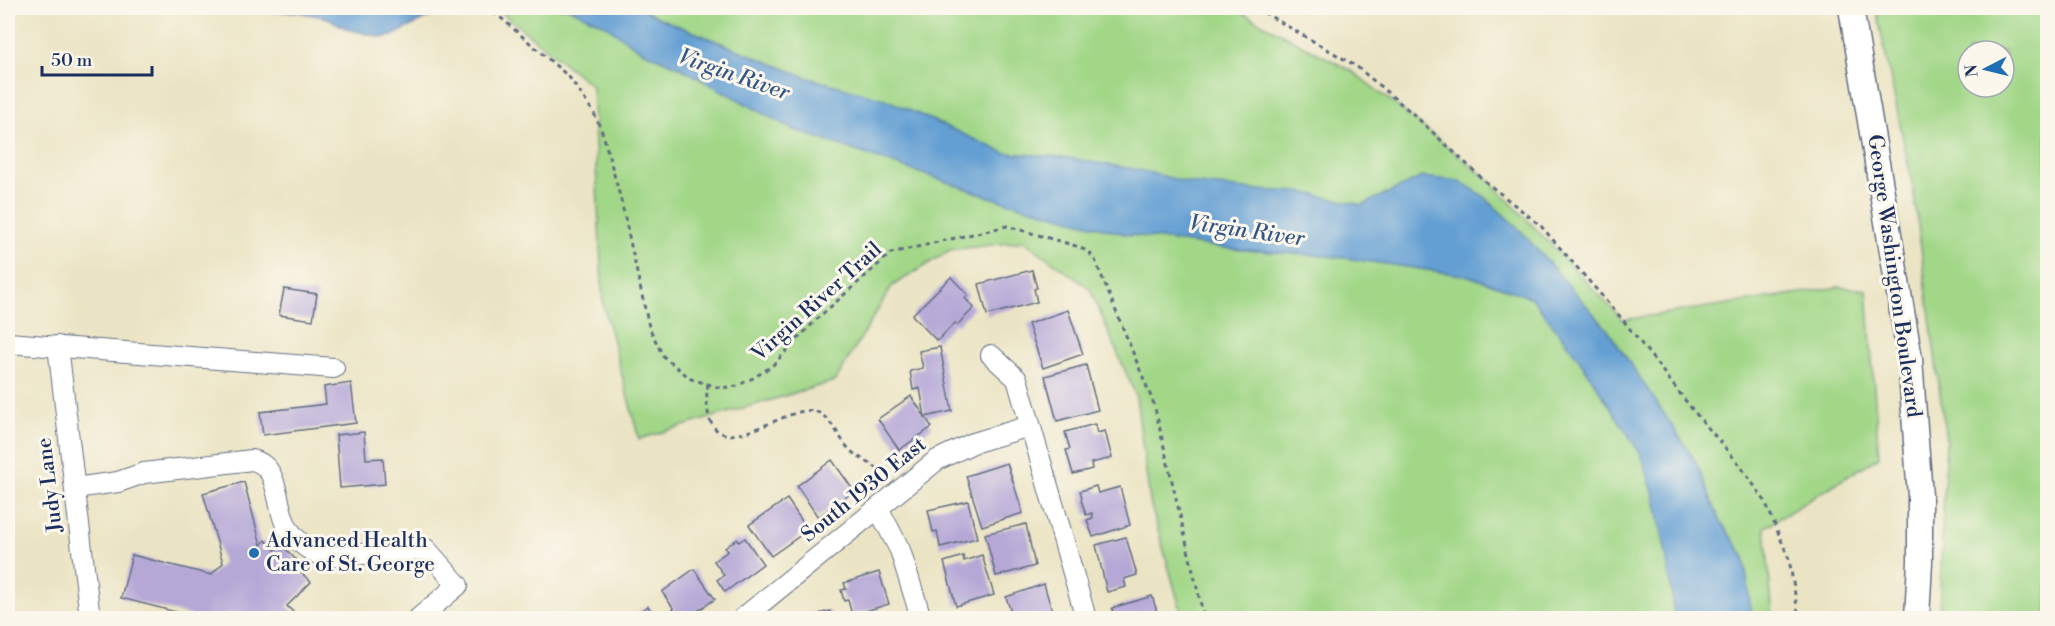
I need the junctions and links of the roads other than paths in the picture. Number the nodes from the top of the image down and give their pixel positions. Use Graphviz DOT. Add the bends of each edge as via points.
graph roads {
  1 [pos="1851,8"];
  2 [pos="8,343"];
  3 [pos="58,346"];
  4 [pos="991,355"];
  5 [pos="334,368"];
  6 [pos="1030,426"];
  7 [pos="75,488"];
  8 [pos="878,508"];
  9 [pos="90,618"];
  10 [pos="419,618"];
  11 [pos="743,618"];
  12 [pos="921,618"];
  13 [pos="1086,618"];
  14 [pos="1917,618"];
  1 -- 14 [label="main road, George Washington Boulevard" via="1910,359 1920,496"];
  2 -- 3 [label="street"];
  3 -- 5 [label="street"];
  3 -- 7 [label="street, Judy Lane"];
  4 -- 6 [label="street" via="1017,379"];
  6 -- 8 [label="street, South 1930 East" via="955,450"];
  6 -- 13 [label="street"];
  7 -- 9 [label="street, Judy Lane"];
  7 -- 10 [label="street" via="118,482 144,473 252,460 263,462 288,529 312,553 325,557 426,549 458,585"];
  8 -- 11 [label="street, South 1930 East"];
  8 -- 12 [label="street" via="900,550"];
}
